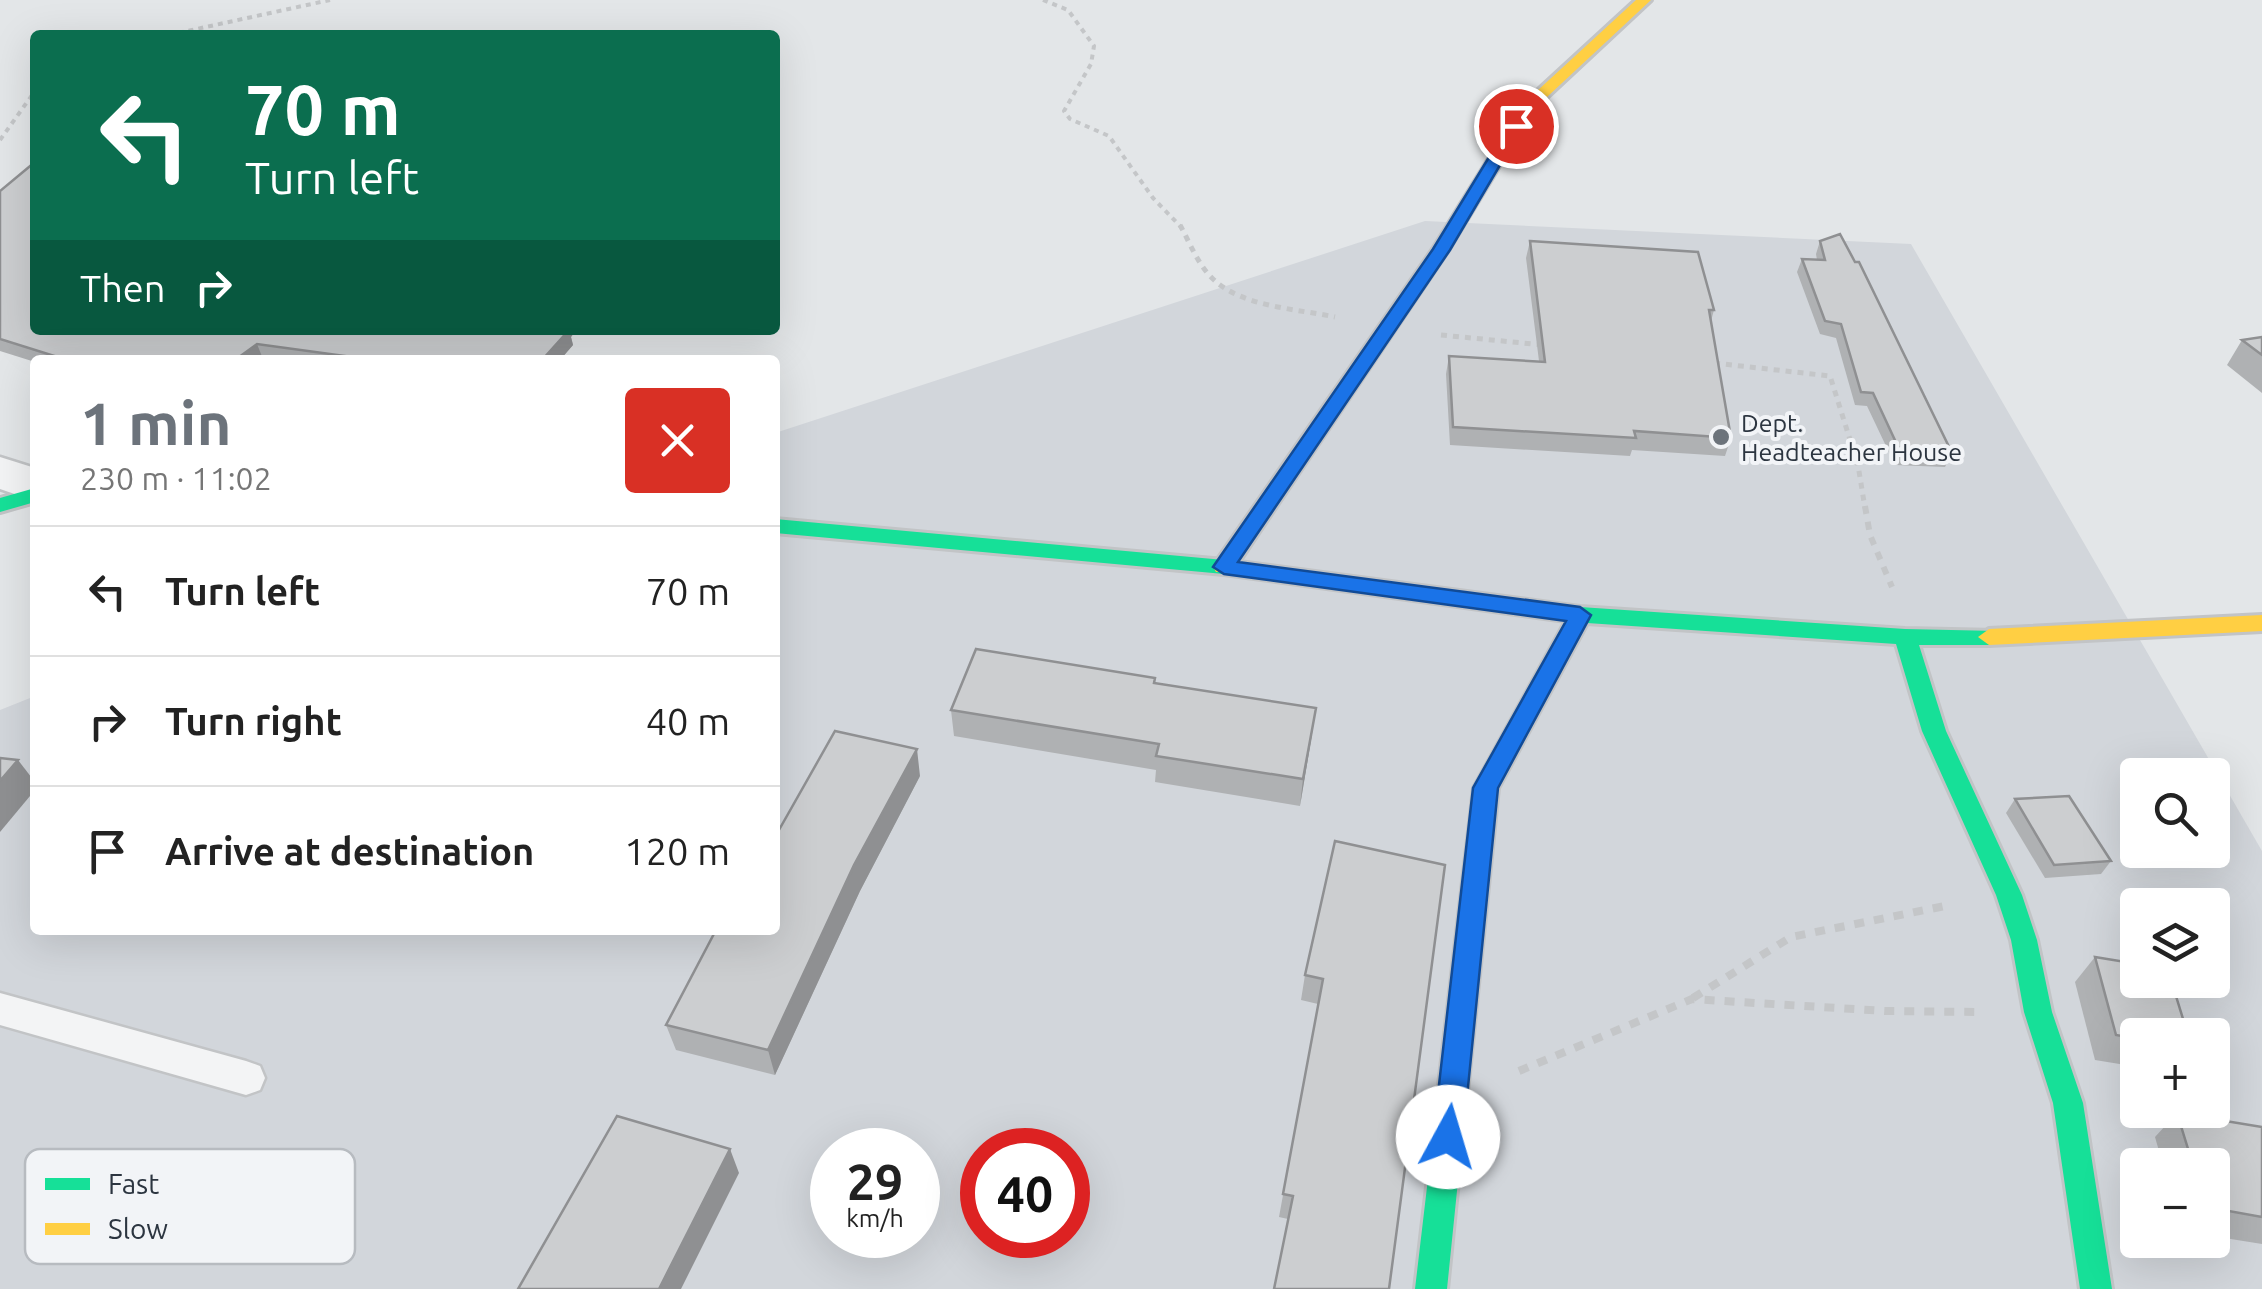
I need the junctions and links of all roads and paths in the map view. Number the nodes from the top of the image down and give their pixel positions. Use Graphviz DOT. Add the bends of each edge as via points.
graph roads {
  1 [pos="330,0"];
  2 [pos="1042,0"];
  3 [pos="1644,0"];
  4 [pos="192,30"];
  5 [pos="30,98"];
  6 [pos="0,140"];
  7 [pos="1388,329"];
  8 [pos="1546,346"];
  9 [pos="1704,362"];
  10 [pos="0,472"];
  11 [pos="30,483"];
  12 [pos="30,496"];
  13 [pos="0,505"];
  14 [pos="780,526"];
  15 [pos="1224,567"];
  16 [pos="1580,615"];
  17 [pos="2262,623"];
  18 [pos="1905,637"];
  19 [pos="2010,895"];
  20 [pos="1692,999"];
  21 [pos="0,1009"];
  22 [pos="2038,1012"];
  23 [pos="246,1078"];
  24 [pos="1452,1099"];
  25 [pos="1431,1289"];
  26 [pos="2096,1289"];
  1 -- 4 [label="path"];
  2 -- 7 [label="path" via="1068,10 1094,46 1089,72 1064,111 1109,136 1210,276 1246,295"];
  3 -- 7 [label="street" via="1516,126"];
  5 -- 6 [label="path"];
  7 -- 8 [label="path"];
  7 -- 15 [label="street"];
  9 -- 18 [label="path" via="1830,376 1858,465 1870,534"];
  10 -- 11 [label="street"];
  12 -- 13 [label="street"];
  14 -- 15 [label="street"];
  15 -- 16 [label="street"];
  16 -- 18 [label="street"];
  16 -- 24 [label="street" via="1486,788"];
  17 -- 18 [label="street"];
  18 -- 19 [label="street" via="1934,731"];
  19 -- 20 [label="path" via="1791,937"];
  19 -- 22 [label="street"];
  20 -- 22 [label="path"];
  20 -- 24 [label="path"];
  21 -- 23 [label="lane"];
  22 -- 26 [label="street" via="2068,1102"];
  24 -- 25 [label="street"];
}
